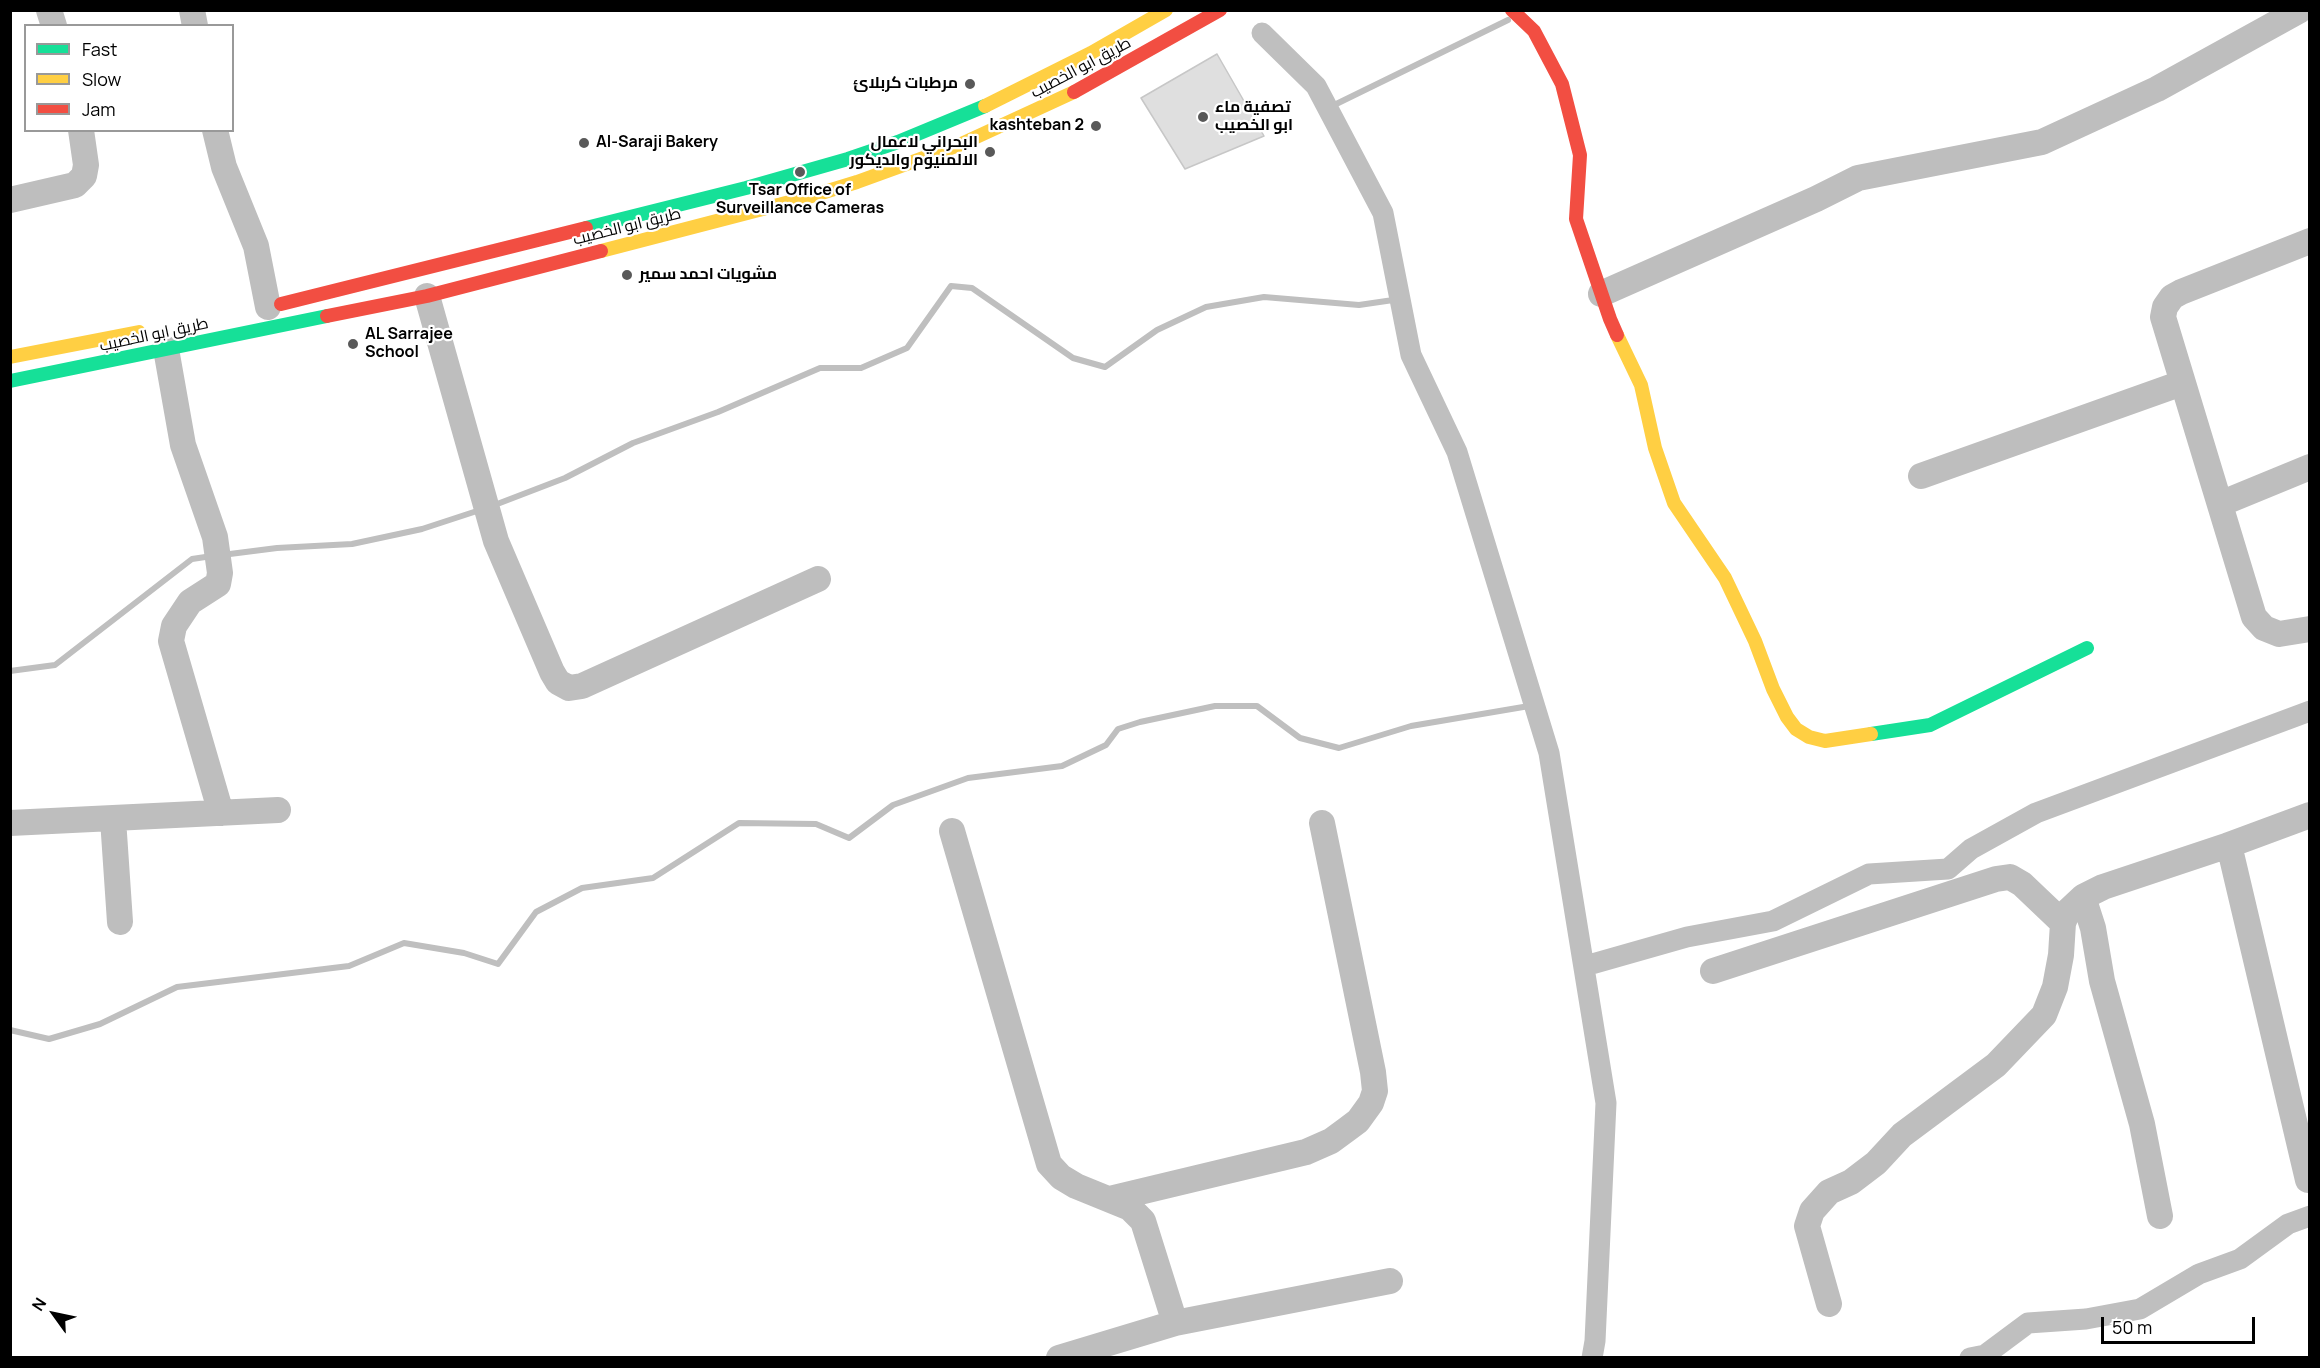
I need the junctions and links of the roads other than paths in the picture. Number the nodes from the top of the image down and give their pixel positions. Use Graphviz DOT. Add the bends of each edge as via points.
graph roads {
  1 [pos="1166,10"];
  2 [pos="1220,10"];
  3 [pos="1512,10"];
  4 [pos="2300,10"];
  5 [pos="81,132"];
  6 [pos="215,132"];
  7 [pos="10,200"];
  8 [pos="2310,241"];
  9 [pos="1601,294"];
  10 [pos="427,296"];
  11 [pos="262,308"];
  12 [pos="158,340"];
  13 [pos="10,357"];
  14 [pos="10,381"];
  15 [pos="2182,383"];
  16 [pos="2310,467"];
  17 [pos="1921,476"];
  18 [pos="2220,504"];
  19 [pos="818,579"];
  20 [pos="2310,629"];
  21 [pos="2087,648"];
  22 [pos="278,810"];
  23 [pos="221,813"];
  24 [pos="2310,815"];
  25 [pos="113,819"];
  26 [pos="10,823"];
  27 [pos="1322,823"];
  28 [pos="952,831"];
  29 [pos="2229,846"];
  30 [pos="2083,897"];
  31 [pos="120,922"];
  32 [pos="2063,923"];
  33 [pos="1713,971"];
  34 [pos="2308,1180"];
  35 [pos="1110,1199"];
  36 [pos="2160,1216"];
  37 [pos="1390,1281"];
  38 [pos="1829,1304"];
  39 [pos="1175,1323"];
  40 [pos="1059,1358"];
  1 -- 11 [label="main road, طريق ابو الخصيب" via="997,101 848,159"];
  2 -- 10 [label="main road, طريق ابو الخصيب" via="1058,100 908,165 805,198"];
  3 -- 9 [label="main road" via="1534,31 1562,84 1580,155 1576,219"];
  4 -- 9 [label="street" via="2157,89 2042,142 1858,178"];
  5 -- 7 [label="street" via="86,165 84,176 75,185"];
  6 -- 11 [label="street" via="227,176 256,246"];
  8 -- 15 [label="street" via="2172,297 2163,317"];
  9 -- 21 [label="main road" via="1641,385 1655,448 1674,503 1725,579 1773,689 1796,729 1825,741 1930,725"];
  10 -- 12 [label="main road, طريق ابو الخصيب"];
  10 -- 19 [label="street" via="496,541 558,682 569,688 588,683"];
  12 -- 13 [label="main road, طريق ابو الخصيب"];
  12 -- 14 [label="main road, طريق ابو الخصيب"];
  12 -- 23 [label="street" via="183,445 215,537 220,573 218,584 190,602 174,626 171,641"];
  15 -- 17 [label="street"];
  15 -- 18 [label="street"];
  16 -- 18 [label="street"];
  18 -- 20 [label="street" via="2254,617 2264,628 2279,634"];
  22 -- 23 [label="street"];
  23 -- 25 [label="street"];
  24 -- 29 [label="street"];
  25 -- 26 [label="street"];
  25 -- 31 [label="street"];
  27 -- 35 [label="street" via="1373,1072 1375,1091 1371,1103 1358,1121 1331,1141 1306,1152"];
  28 -- 35 [label="street" via="1049,1164 1076,1186"];
  29 -- 30 [label="street"];
  29 -- 34 [label="street"];
  30 -- 32 [label="street" via="2068,910"];
  30 -- 36 [label="street" via="2142,1124"];
  32 -- 33 [label="street" via="2010,877"];
  32 -- 38 [label="street" via="2055,987 2044,1015 1996,1065 1902,1135 1876,1163 1851,1182 1829,1192 1812,1211 1807,1226"];
  35 -- 39 [label="street" via="1130,1208 1143,1221"];
  37 -- 39 [label="street"];
  39 -- 40 [label="street"];
}
